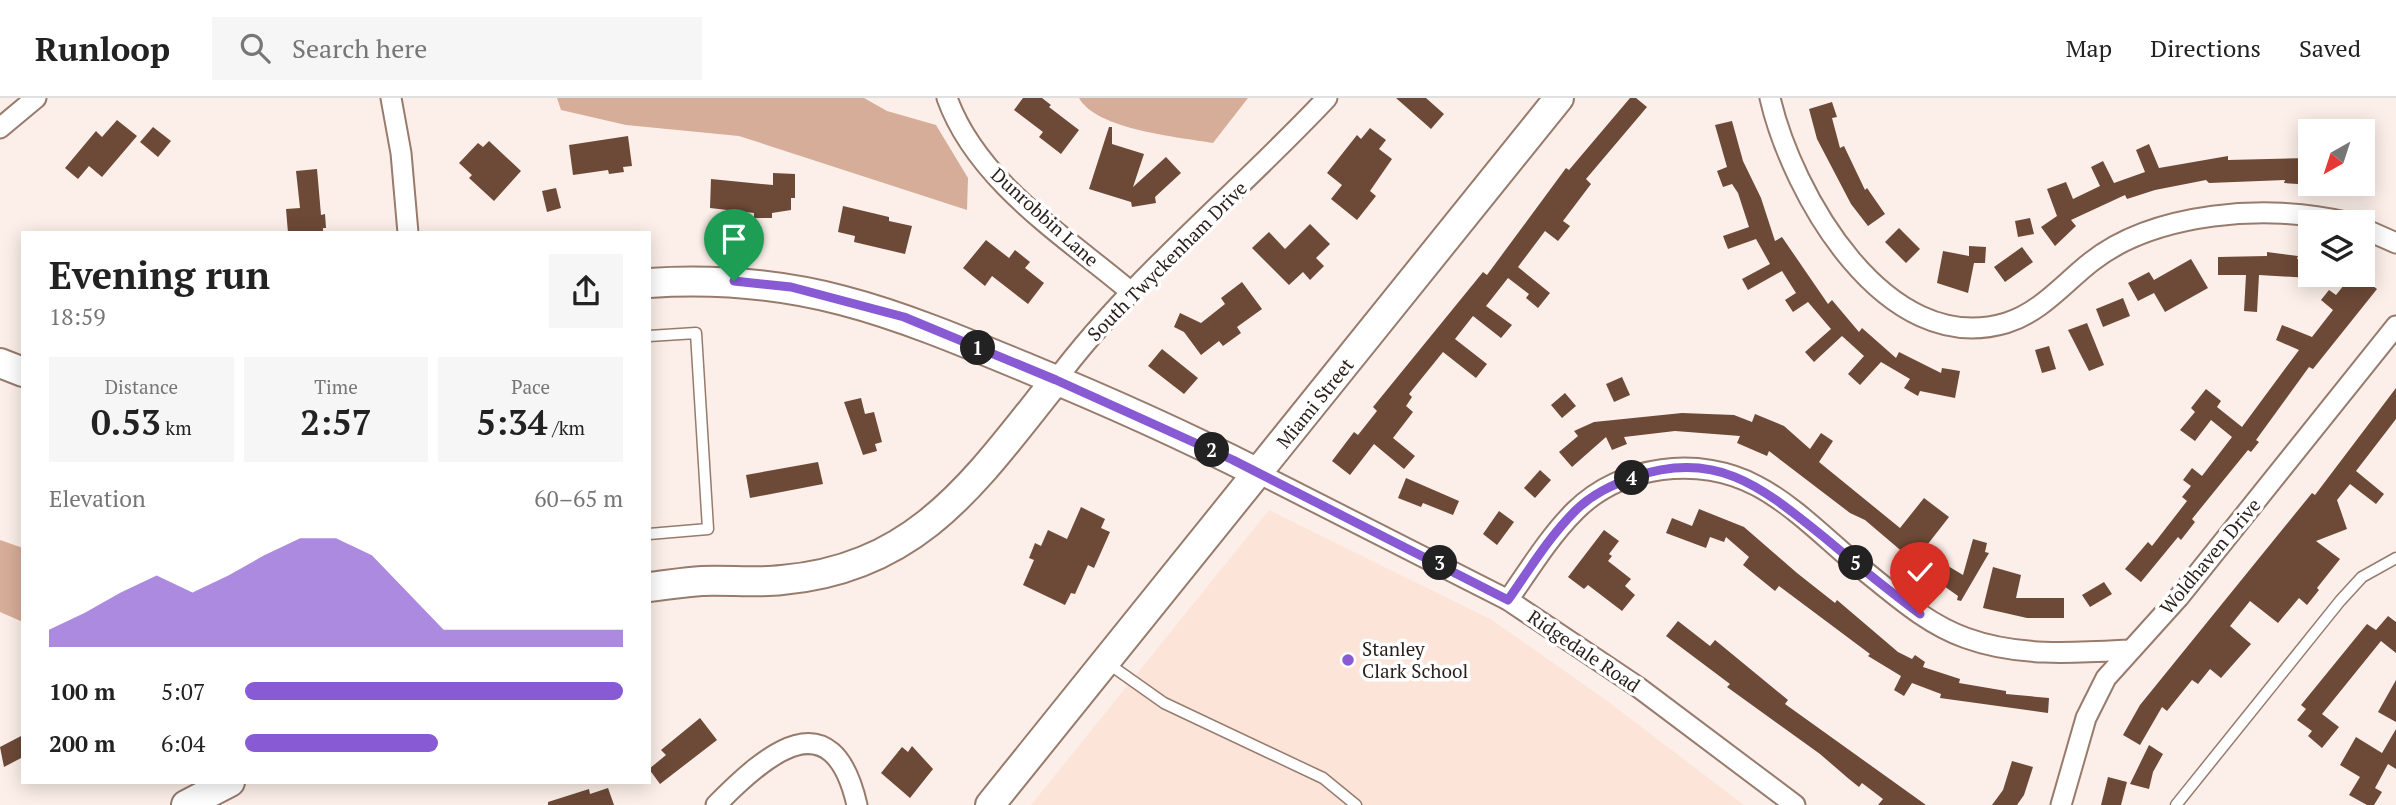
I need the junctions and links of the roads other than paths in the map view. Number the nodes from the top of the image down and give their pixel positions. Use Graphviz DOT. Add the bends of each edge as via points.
graph roads {
  1 [pos="36,98"];
  2 [pos="391,98"];
  3 [pos="947,98"];
  4 [pos="1327,98"];
  5 [pos="1559,98"];
  6 [pos="1770,98"];
  7 [pos="0,128"];
  8 [pos="2298,216"];
  9 [pos="408,231"];
  10 [pos="2375,234"];
  11 [pos="2396,243"];
  12 [pos="651,283"];
  13 [pos="1131,292"];
  14 [pos="2396,326"];
  15 [pos="651,336"];
  16 [pos="0,363"];
  17 [pos="21,371"];
  18 [pos="1056,380"];
  19 [pos="1258,472"];
  20 [pos="651,534"];
  21 [pos="2396,558"];
  22 [pos="651,587"];
  23 [pos="1508,600"];
  24 [pos="2129,650"];
  25 [pos="1105,662"];
  26 [pos="226,784"];
  27 [pos="186,805"];
  28 [pos="716,805"];
  29 [pos="857,805"];
  30 [pos="990,805"];
  31 [pos="1356,805"];
  32 [pos="1795,805"];
  33 [pos="2061,805"];
  34 [pos="2176,805"];
  1 -- 7 [label="street"];
  2 -- 9 [label="street"];
  3 -- 13 [label="street, Dunrobbin Lane" via="990,169"];
  4 -- 13 [label="street, South Twyckenham Drive"];
  5 -- 19 [label="street, Miami Street"];
  6 -- 8 [label="street" via="1790,163 1842,248 1886,293 1912,312 1947,324 1989,327 2027,315 2108,249 2178,221"];
  10 -- 11 [label="street"];
  12 -- 18 [label="street, Ridgedale Road" via="734,281 844,299 904,317"];
  13 -- 18 [label="street, South Twyckenham Drive"];
  14 -- 24 [label="street, Woldhaven Drive" via="2179,597"];
  15 -- 20 [label="lane" via="696,333 708,529"];
  16 -- 17 [label="street"];
  18 -- 19 [label="street, Ridgedale Road"];
  18 -- 22 [label="street, South Twyckenham Drive" via="966,492 912,537 848,569 782,580"];
  19 -- 23 [label="street, Ridgedale Road"];
  19 -- 25 [label="street, Miami Street"];
  21 -- 34 [label="lane" via="2362,578 2340,601"];
  23 -- 24 [label="street" via="1575,511 1610,485 1644,474 1701,468 1758,486 1920,614 1966,638 2047,653"];
  23 -- 32 [label="street, Ridgedale Road" via="1638,687"];
  24 -- 33 [label="street, Woldhaven Drive" via="2106,678 2086,718"];
  25 -- 30 [label="street, Miami Street"];
  25 -- 31 [label="lane" via="1164,703 1323,778"];
  26 -- 27 [label="street"];
  28 -- 29 [label="street" via="775,753 804,743 825,748 841,760"];
}
